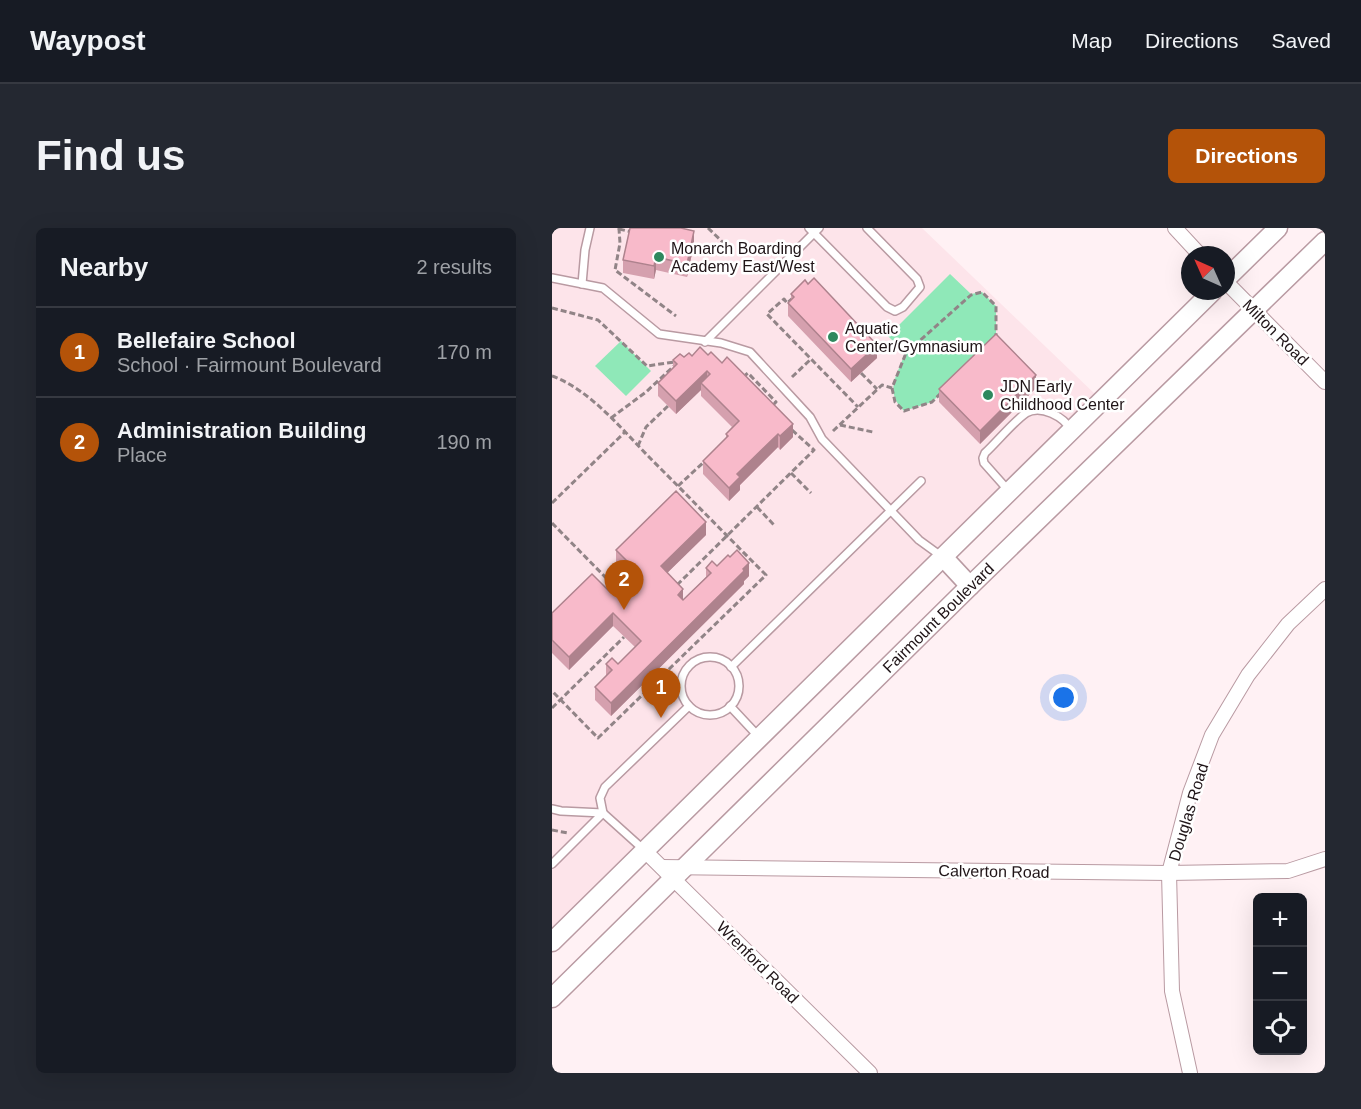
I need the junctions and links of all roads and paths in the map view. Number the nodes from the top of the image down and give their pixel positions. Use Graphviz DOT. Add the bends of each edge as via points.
graph roads {
  1 [pos="590,228"];
  2 [pos="619,228"];
  3 [pos="708,228"];
  4 [pos="867,228"];
  5 [pos="1175,228"];
  6 [pos="1278,228"];
  7 [pos="814,230"];
  8 [pos="635,233"];
  9 [pos="1325,241"];
  10 [pos="1192,246"];
  11 [pos="733,252"];
  12 [pos="1235,271"];
  13 [pos="552,278"];
  14 [pos="582,284"];
  15 [pos="1235,290"];
  16 [pos="1204,300"];
  17 [pos="797,301"];
  18 [pos="552,308"];
  19 [pos="1254,310"];
  20 [pos="676,316"];
  21 [pos="996,338"];
  22 [pos="705,342"];
  23 [pos="811,359"];
  24 [pos="861,373"];
  25 [pos="552,376"];
  26 [pos="792,377"];
  27 [pos="740,380"];
  28 [pos="1325,382"];
  29 [pos="948,386"];
  30 [pos="892,388"];
  31 [pos="877,389"];
  32 [pos="668,406"];
  33 [pos="858,408"];
  34 [pos="769,409"];
  35 [pos="611,418"];
  36 [pos="840,425"];
  37 [pos="787,426"];
  38 [pos="1071,430"];
  39 [pos="833,431"];
  40 [pos="625,432"];
  41 [pos="873,432"];
  42 [pos="638,446"];
  43 [pos="711,455"];
  44 [pos="791,473"];
  45 [pos="921,481"];
  46 [pos="678,486"];
  47 [pos="1010,492"];
  48 [pos="811,493"];
  49 [pos="552,503"];
  50 [pos="696,504"];
  51 [pos="757,507"];
  52 [pos="691,509"];
  53 [pos="891,511"];
  54 [pos="552,523"];
  55 [pos="774,525"];
  56 [pos="727,536"];
  57 [pos="944,558"];
  58 [pos="970,586"];
  59 [pos="1325,589"];
  60 [pos="672,590"];
  61 [pos="621,594"];
  62 [pos="624,637"];
  63 [pos="676,652"];
  64 [pos="681,657"];
  65 [pos="731,667"];
  66 [pos="552,691"];
  67 [pos="561,700"];
  68 [pos="689,706"];
  69 [pos="730,706"];
  70 [pos="552,708"];
  71 [pos="760,738"];
  72 [pos="552,809"];
  73 [pos="603,813"];
  74 [pos="645,851"];
  75 [pos="1325,859"];
  76 [pos="552,864"];
  77 [pos="673,871"];
  78 [pos="1169,873"];
  79 [pos="552,942"];
  80 [pos="552,998"];
  81 [pos="870,1073"];
  82 [pos="1191,1073"];
  1 -- 14 [label="lane"];
  2 -- 8 [label="path"];
  2 -- 20 [label="path" via="615,270"];
  3 -- 11 [label="path"];
  4 -- 7 [label="lane" via="917,279 920,287 895,311"];
  5 -- 10 [label="street"];
  6 -- 12 [label="main road"];
  7 -- 22 [label="lane"];
  9 -- 19 [label="main road, Fairmount Boulevard"];
  13 -- 14 [label="lane"];
  14 -- 22 [label="lane" via="603,288 658,333"];
  15 -- 19 [label="street, Milton Road"];
  16 -- 38 [label="main road"];
  17 -- 23 [label="path" via="793,297 787,303 784,299 767,314"];
  18 -- 35 [label="path" via="598,320 646,366 678,361"];
  19 -- 28 [label="street, Milton Road"];
  19 -- 58 [label="main road, Fairmount Boulevard"];
  21 -- 30 [label="path" via="996,306 982,292 971,295 906,353"];
  22 -- 53 [label="lane" via="750,352 760,360 810,417 822,439"];
  23 -- 26 [label="path"];
  23 -- 33 [label="path"];
  24 -- 31 [label="path"];
  25 -- 35 [label="path" via="580,390"];
  27 -- 34 [label="path" via="748,373 777,402"];
  29 -- 30 [label="path" via="932,402 904,411 895,402"];
  30 -- 31 [label="path" via="882,385"];
  31 -- 33 [label="path"];
  32 -- 42 [label="path" via="646,427"];
  33 -- 36 [label="path"];
  35 -- 40 [label="path"];
  36 -- 39 [label="path"];
  36 -- 41 [label="path"];
  37 -- 44 [label="path" via="814,450"];
  38 -- 47 [label="main road"];
  38 -- 47 [label="lane" via="1066,420 1034,411 1027,413 986,453 984,463"];
  40 -- 42 [label="path"];
  40 -- 49 [label="path"];
  42 -- 46 [label="path"];
  43 -- 46 [label="path"];
  44 -- 48 [label="path"];
  44 -- 51 [label="path"];
  45 -- 53 [label="lane"];
  46 -- 50 [label="path"];
  47 -- 57 [label="main road"];
  50 -- 52 [label="path"];
  50 -- 56 [label="path"];
  51 -- 55 [label="path"];
  51 -- 56 [label="path"];
  53 -- 57 [label="lane" via="919,540"];
  53 -- 65 [label="lane"];
  54 -- 61 [label="path"];
  56 -- 60 [label="path"];
  56 -- 64 [label="path" via="766,575"];
  57 -- 58 [label="main road"];
  57 -- 71 [label="main road"];
  58 -- 77 [label="main road, Fairmount Boulevard"];
  59 -- 78 [label="street, Douglas Road" via="1288,624 1248,675 1212,735 1190,793"];
  62 -- 67 [label="path"];
  63 -- 64 [label="path"];
  64 -- 67 [label="path" via="598,738"];
  65 -- 68 [label="lane" via="711,657 693,662 682,678 681,688"];
  65 -- 69 [label="lane" via="738,690"];
  66 -- 67 [label="path"];
  67 -- 70 [label="path"];
  68 -- 69 [label="lane" via="705,714"];
  68 -- 73 [label="lane" via="605,787 600,798"];
  69 -- 71 [label="lane"];
  71 -- 74 [label="main road"];
  72 -- 73 [label="lane"];
  73 -- 74 [label="lane"];
  73 -- 76 [label="lane"];
  74 -- 77 [label="street, Wrenford Road"];
  74 -- 79 [label="main road"];
  75 -- 78 [label="street, Calverton Road" via="1288,871"];
  77 -- 78 [label="street, Calverton Road"];
  77 -- 80 [label="main road, Fairmount Boulevard"];
  77 -- 81 [label="street, Wrenford Road"];
  78 -- 82 [label="street, Douglas Road" via="1172,992"];
}
